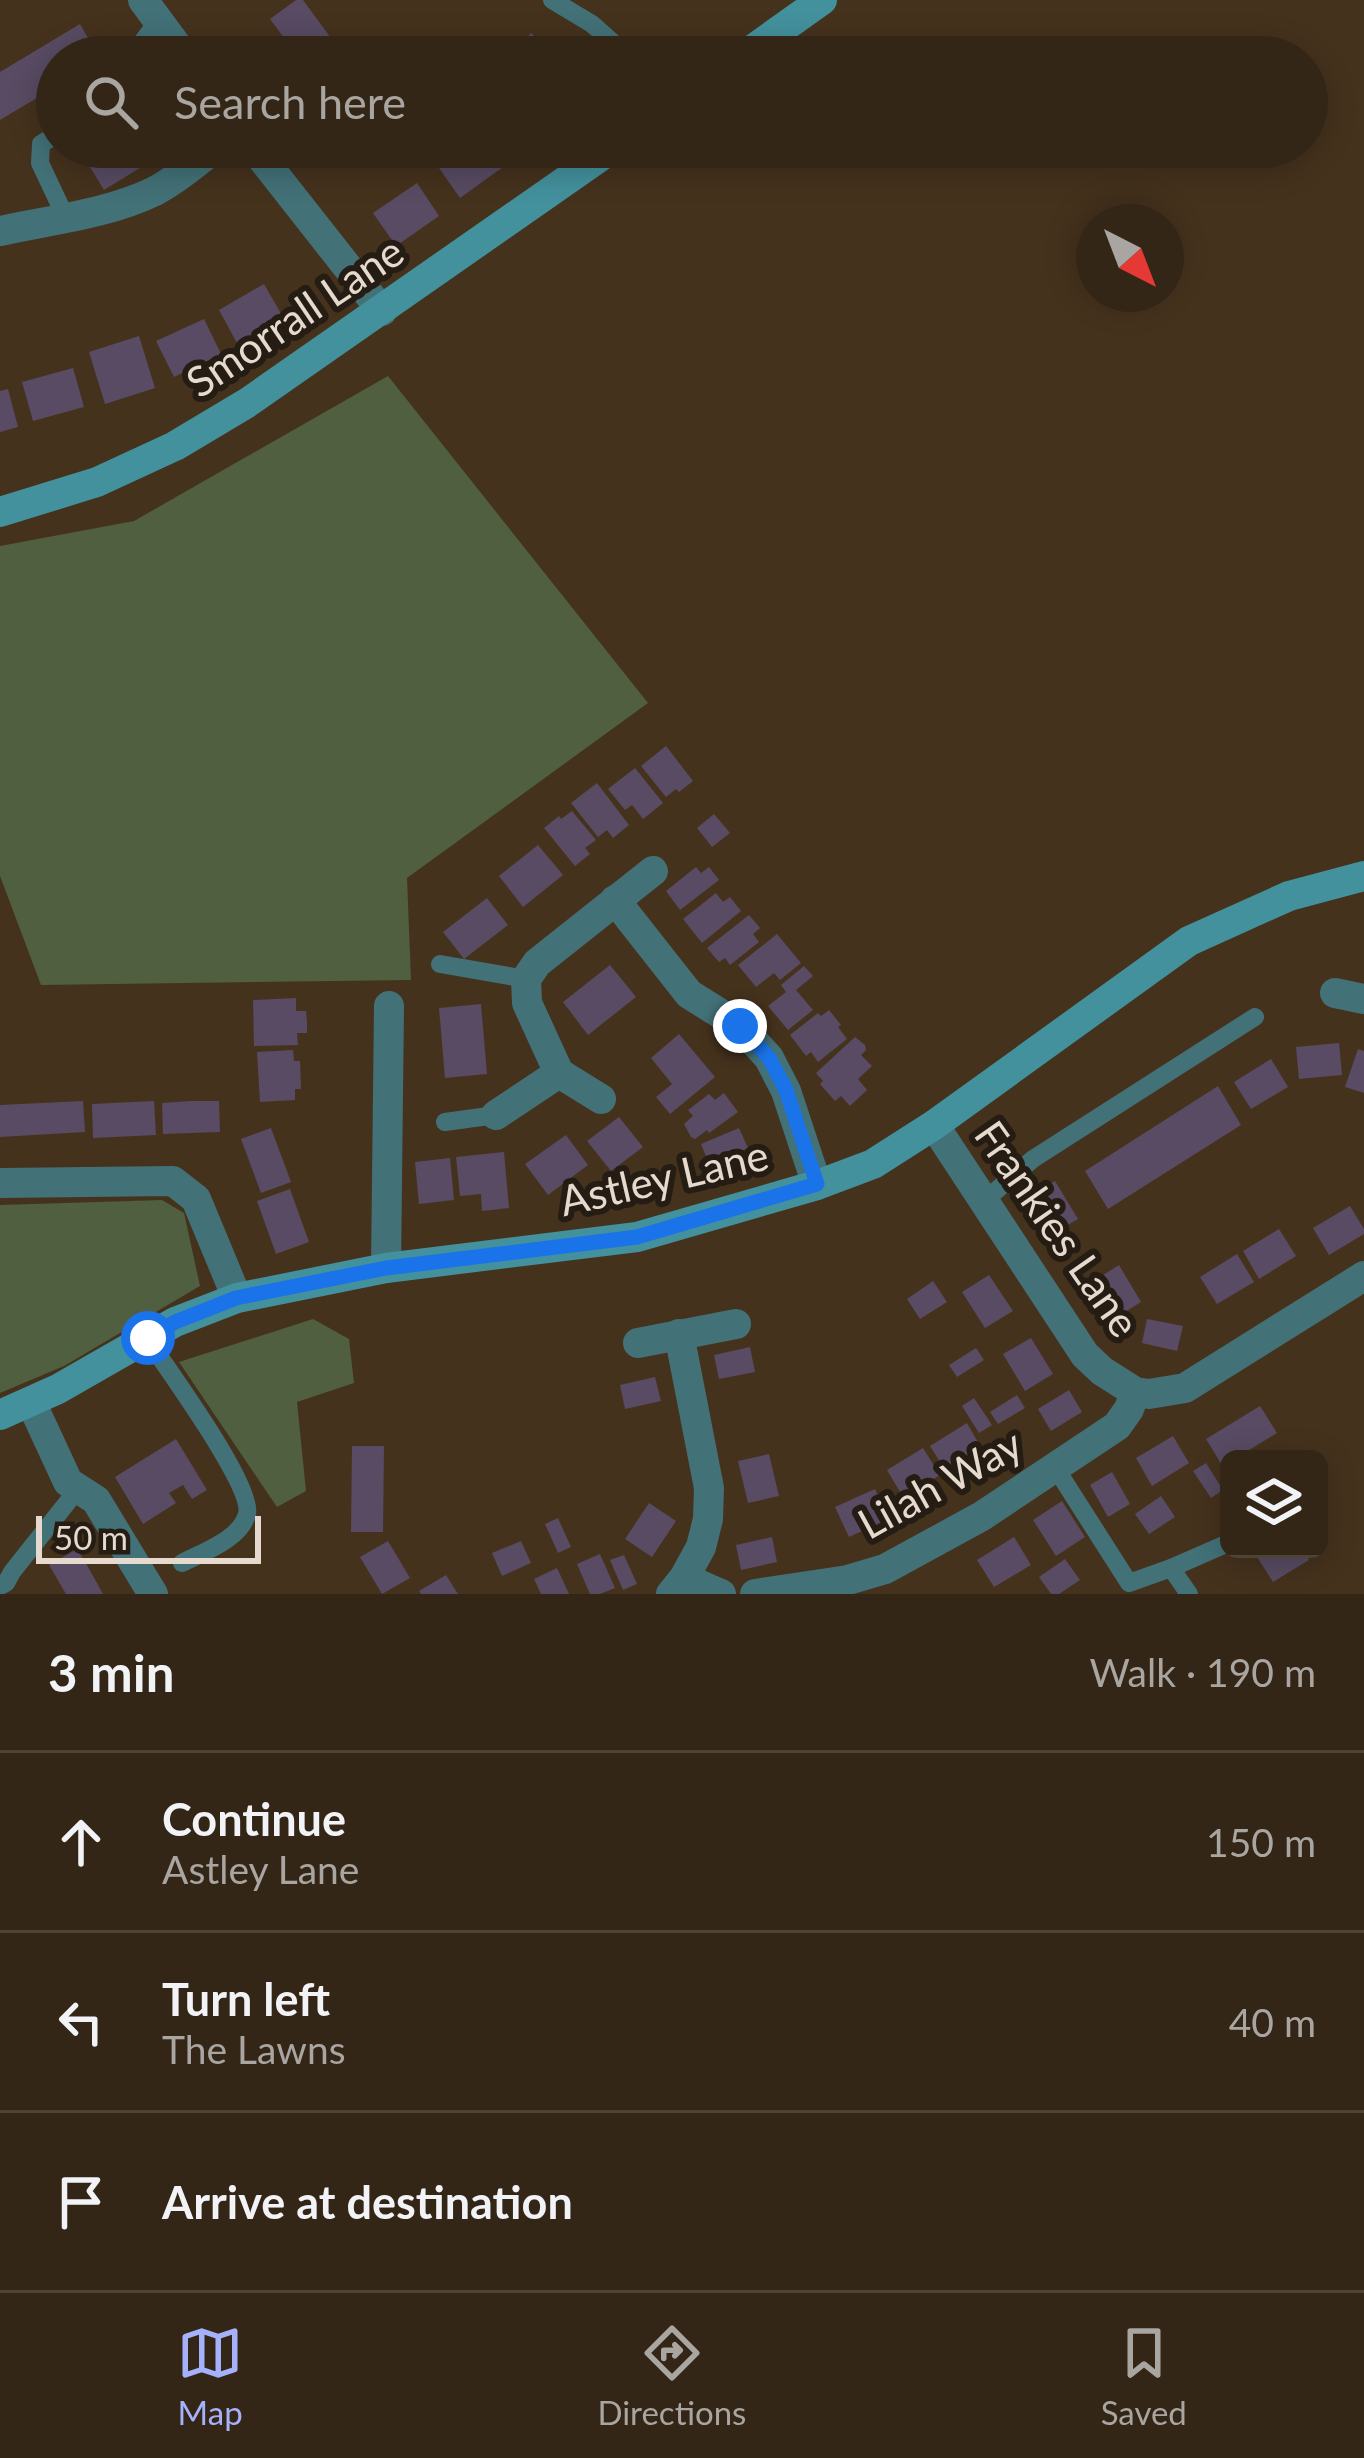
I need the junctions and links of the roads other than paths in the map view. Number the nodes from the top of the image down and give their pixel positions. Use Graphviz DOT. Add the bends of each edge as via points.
graph roads {
  1 [pos="552,0"];
  2 [pos="822,0"];
  3 [pos="151,10"];
  4 [pos="170,36"];
  5 [pos="605,36"];
  6 [pos="771,36"];
  7 [pos="42,168"];
  8 [pos="190,168"];
  9 [pos="270,168"];
  10 [pos="584,168"];
  11 [pos="65,217"];
  12 [pos="0,231"];
  13 [pos="382,311"];
  14 [pos="0,512"];
  15 [pos="653,871"];
  16 [pos="1364,876"];
  17 [pos="615,900"];
  18 [pos="440,964"];
  19 [pos="526,979"];
  20 [pos="388,1006"];
  21 [pos="1255,1017"];
  22 [pos="559,1073"];
  23 [pos="601,1100"];
  24 [pos="496,1115"];
  25 [pos="445,1122"];
  26 [pos="934,1125"];
  27 [pos="0,1183"];
  28 [pos="817,1184"];
  29 [pos="984,1201"];
  30 [pos="386,1268"];
  31 [pos="1364,1276"];
  32 [pos="236,1298"];
  33 [pos="736,1324"];
  34 [pos="679,1334"];
  35 [pos="148,1338"];
  36 [pos="638,1343"];
  37 [pos="1135,1392"];
  38 [pos="31,1402"];
  39 [pos="0,1415"];
  40 [pos="1055,1467"];
  41 [pos="78,1489"];
  42 [pos="1220,1547"];
  43 [pos="182,1563"];
  44 [pos="1172,1568"];
  45 [pos="890,1582"];
  46 [pos="0,1586"];
  47 [pos="677,1586"];
  48 [pos="1123,1588"];
  49 [pos="153,1594"];
  50 [pos="721,1594"];
  51 [pos="754,1594"];
  52 [pos="1190,1594"];
  1 -- 5 [label="lane"];
  2 -- 6 [label="street"];
  3 -- 4 [label="street"];
  7 -- 11 [label="lane"];
  8 -- 11 [label="street" via="151,193"];
  9 -- 13 [label="street"];
  10 -- 13 [label="street, Smorrall Lane"];
  11 -- 12 [label="street"];
  13 -- 14 [label="street, Smorrall Lane" via="175,446 97,482"];
  15 -- 17 [label="street"];
  16 -- 26 [label="street, Astley Lane" via="1289,896 1189,941"];
  17 -- 19 [label="street"];
  17 -- 28 [label="street" via="689,994 740,1026 769,1058"];
  18 -- 19 [label="lane"];
  19 -- 22 [label="street" via="527,1003"];
  20 -- 30 [label="street"];
  21 -- 29 [label="lane" via="1033,1159"];
  22 -- 23 [label="street"];
  22 -- 24 [label="street"];
  24 -- 25 [label="lane"];
  26 -- 28 [label="street, Astley Lane" via="874,1164"];
  26 -- 29 [label="street, Frankies Lane"];
  27 -- 32 [label="street" via="173,1181 196,1199"];
  28 -- 30 [label="street, Astley Lane" via="637,1237"];
  29 -- 37 [label="street, Frankies Lane" via="1085,1355"];
  30 -- 32 [label="street, Astley Lane"];
  31 -- 37 [label="street, Frankies Lane" via="1186,1388"];
  32 -- 35 [label="street, Astley Lane"];
  33 -- 34 [label="street"];
  34 -- 36 [label="street"];
  34 -- 47 [label="street" via="709,1488 701,1547"];
  35 -- 38 [label="street, Astley Lane"];
  35 -- 43 [label="lane" via="247,1499 247,1516 232,1537"];
  37 -- 40 [label="street, Lilah Way" via="1117,1426"];
  38 -- 39 [label="street, Astley Lane"];
  38 -- 41 [label="street"];
  40 -- 45 [label="street, Lilah Way"];
  40 -- 48 [label="lane"];
  41 -- 46 [label="lane"];
  41 -- 49 [label="street" via="96,1500"];
  42 -- 44 [label="lane"];
  44 -- 48 [label="lane"];
  44 -- 52 [label="lane"];
  45 -- 51 [label="street, Lilah Way"];
  47 -- 50 [label="street"];
}
